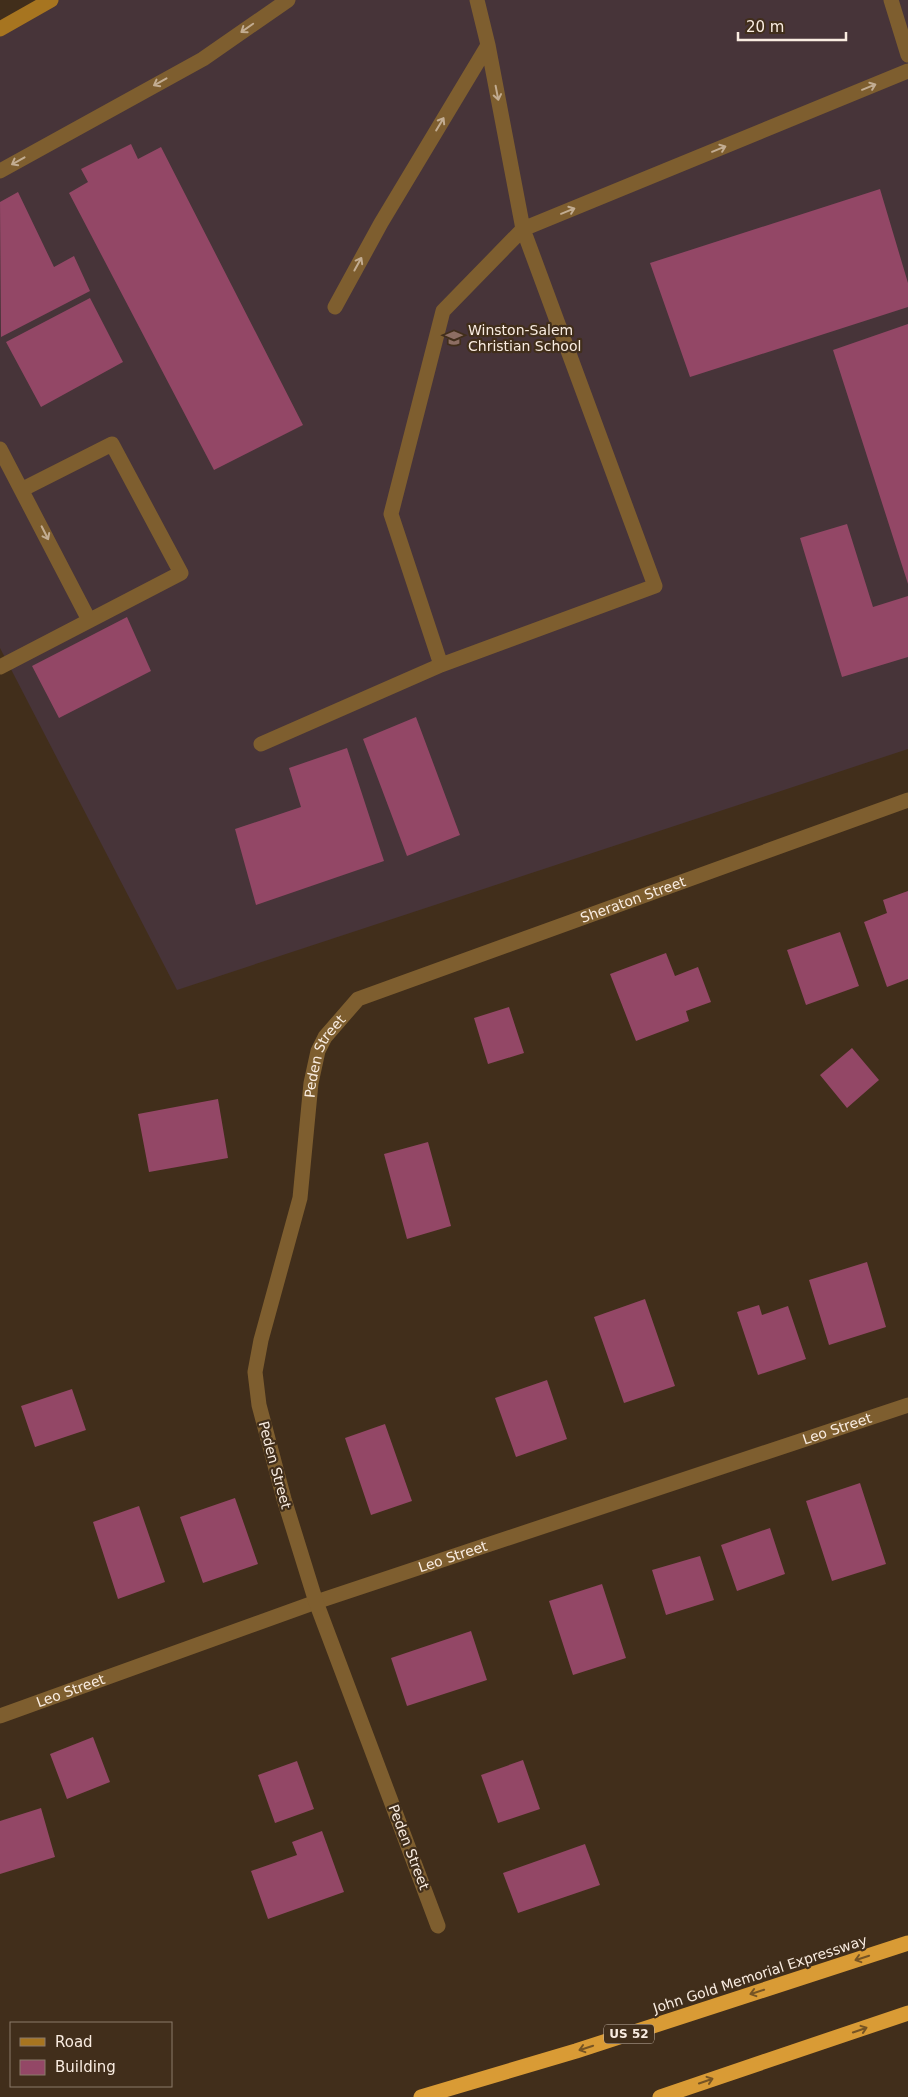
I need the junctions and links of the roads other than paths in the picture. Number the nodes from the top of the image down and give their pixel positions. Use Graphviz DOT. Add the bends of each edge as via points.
graph roads {
  1 [pos="51,0"];
  2 [pos="288,0"];
  3 [pos="477,0"];
  4 [pos="891,0"];
  5 [pos="0,29"];
  6 [pos="488,45"];
  7 [pos="908,55"];
  8 [pos="908,71"];
  9 [pos="0,171"];
  10 [pos="523,229"];
  11 [pos="335,307"];
  12 [pos="0,449"];
  13 [pos="23,489"];
  14 [pos="89,620"];
  15 [pos="441,665"];
  16 [pos="0,667"];
  17 [pos="262,744"];
  18 [pos="908,800"];
  19 [pos="358,999"];
  20 [pos="908,1405"];
  21 [pos="316,1602"];
  22 [pos="0,1716"];
  23 [pos="438,1926"];
  24 [pos="908,1943"];
  25 [pos="908,2013"];
  26 [pos="453,2086"];
  27 [pos="410,2097"];
  28 [pos="421,2097"];
  29 [pos="660,2097"];
  1 -- 5 [label="main road"];
  2 -- 9 [label="street, one-way" via="203,59"];
  3 -- 6 [label="street"];
  4 -- 7 [label="street"];
  6 -- 10 [label="street, one-way"];
  11 -- 6 [label="street, one-way" via="381,223"];
  10 -- 8 [label="street, one-way"];
  10 -- 15 [label="street" via="443,311 391,514"];
  10 -- 15 [label="street" via="655,586"];
  12 -- 13 [label="street"];
  13 -- 14 [label="street, one-way"];
  13 -- 14 [label="street" via="112,444 182,573"];
  14 -- 16 [label="street"];
  15 -- 17 [label="street"];
  18 -- 19 [label="street, Sheraton Street"];
  19 -- 21 [label="street, Peden Street" via="325,1037 318,1051 311,1083 300,1198 255,1372 258,1405"];
  20 -- 21 [label="street, Leo Street"];
  21 -- 22 [label="street, Leo Street"];
  21 -- 23 [label="street, Peden Street"];
  24 -- 26 [label="highway, John Gold Memorial Expressway / US 52, one-way" via="576,2051"];
  29 -- 25 [label="highway, one-way"];
  26 -- 27 [label="highway"];
  26 -- 28 [label="highway, John Gold Memorial Expressway / US 52"];
}
